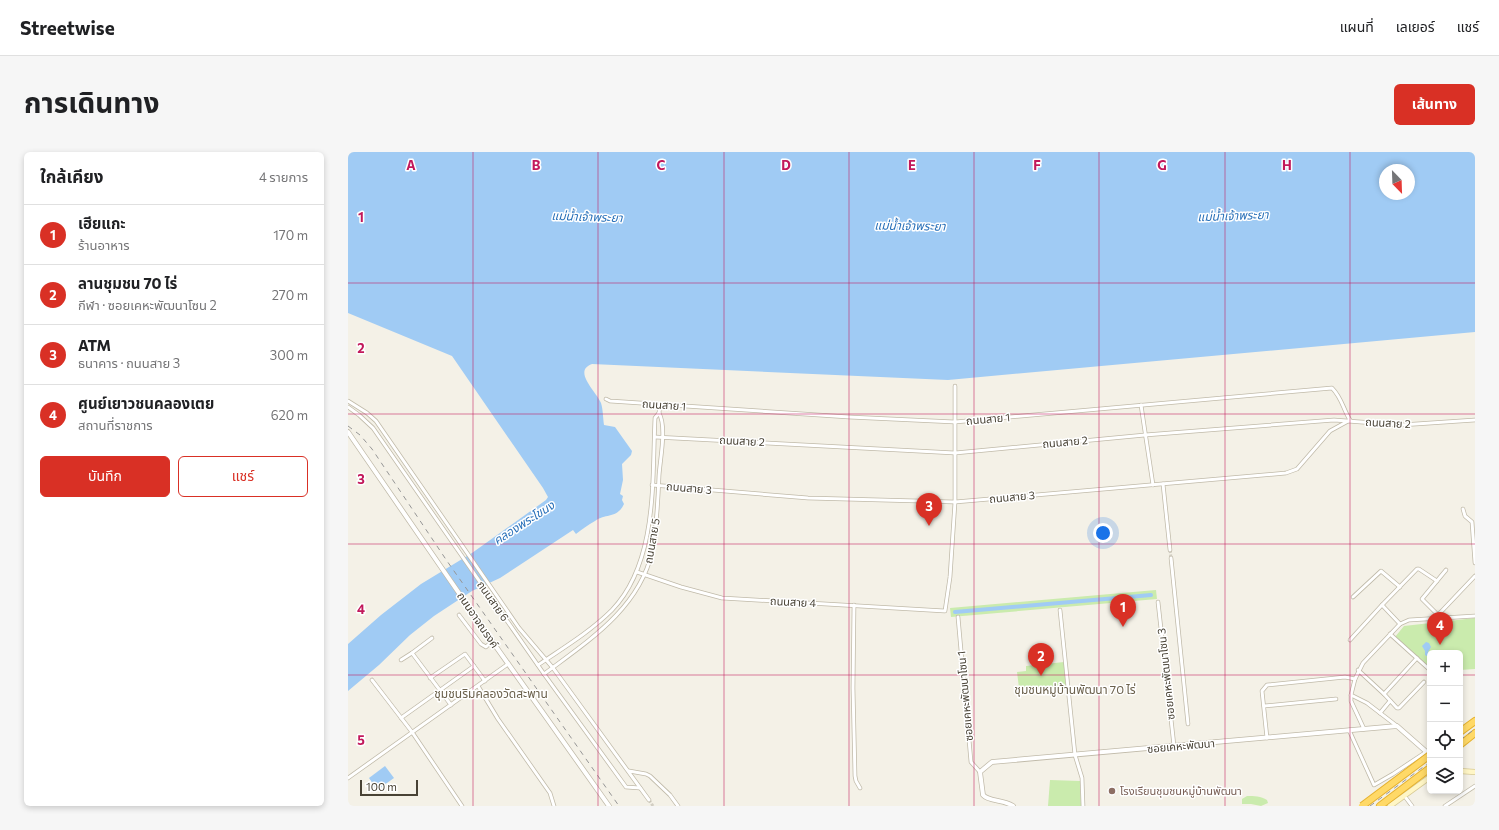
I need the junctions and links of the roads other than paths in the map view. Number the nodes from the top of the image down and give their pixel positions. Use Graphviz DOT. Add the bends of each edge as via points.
graph roads {
  1 [pos="955,386"];
  2 [pos="606,399"];
  3 [pos="348,402"];
  4 [pos="660,405"];
  5 [pos="1141,405"];
  6 [pos="348,407"];
  7 [pos="659,413"];
  8 [pos="1350,420"];
  9 [pos="1475,420"];
  10 [pos="955,422"];
  11 [pos="348,432"];
  12 [pos="1145,435"];
  13 [pos="654,437"];
  14 [pos="662,437"];
  15 [pos="956,453"];
  16 [pos="1163,484"];
  17 [pos="1153,485"];
  18 [pos="652,486"];
  19 [pos="658,486"];
  20 [pos="955,502"];
  21 [pos="1463,509"];
  22 [pos="1170,550"];
  23 [pos="1171,558"];
  24 [pos="1475,563"];
  25 [pos="1446,570"];
  26 [pos="637,572"];
  27 [pos="644,575"];
  28 [pos="1475,576"];
  29 [pos="1437,581"];
  30 [pos="1400,587"];
  31 [pos="1353,597"];
  32 [pos="1158,602"];
  33 [pos="854,605"];
  34 [pos="1382,605"];
  35 [pos="1060,610"];
  36 [pos="458,614"];
  37 [pos="958,616"];
  38 [pos="1475,616"];
  39 [pos="1438,617"];
  40 [pos="1400,624"];
  41 [pos="1390,634"];
  42 [pos="432,638"];
  43 [pos="1350,640"];
  44 [pos="492,641"];
  45 [pos="412,652"];
  46 [pos="1417,658"];
  47 [pos="546,659"];
  48 [pos="401,660"];
  49 [pos="508,664"];
  50 [pos="538,665"];
  51 [pos="474,666"];
  52 [pos="1427,667"];
  53 [pos="553,668"];
  54 [pos="1358,670"];
  55 [pos="544,674"];
  56 [pos="430,678"];
  57 [pos="1355,679"];
  58 [pos="372,680"];
  59 [pos="485,681"];
  60 [pos="1424,682"];
  61 [pos="478,686"];
  62 [pos="440,691"];
  63 [pos="1384,694"];
  64 [pos="1351,695"];
  65 [pos="1336,699"];
  66 [pos="1390,701"];
  67 [pos="451,705"];
  68 [pos="1264,706"];
  69 [pos="1380,713"];
  70 [pos="401,718"];
  71 [pos="1475,721"];
  72 [pos="1188,724"];
  73 [pos="1397,726"];
  74 [pos="1364,729"];
  75 [pos="1349,730"];
  76 [pos="1463,730"];
  77 [pos="412,732"];
  78 [pos="1475,733"];
  79 [pos="1267,738"];
  80 [pos="1463,743"];
  81 [pos="1174,746"];
  82 [pos="1427,752"];
  83 [pos="1075,755"];
  84 [pos="1427,755"];
  85 [pos="1427,756"];
  86 [pos="1427,770"];
  87 [pos="1463,770"];
  88 [pos="1475,770"];
  89 [pos="629,771"];
  90 [pos="980,772"];
  91 [pos="348,778"];
  92 [pos="1427,779"];
  93 [pos="1427,783"];
  94 [pos="1475,786"];
  95 [pos="640,788"];
  96 [pos="860,788"];
  97 [pos="1406,798"];
  98 [pos="649,800"];
  99 [pos="1368,802"];
  100 [pos="607,805"];
  101 [pos="462,806"];
  102 [pos="554,806"];
  103 [pos="678,806"];
  104 [pos="1013,806"];
  105 [pos="1083,806"];
  106 [pos="1358,806"];
  107 [pos="1362,806"];
  108 [pos="1380,806"];
  109 [pos="1390,806"];
  110 [pos="1395,806"];
  111 [pos="1412,806"];
  112 [pos="1446,806"];
  1 -- 10 [label="street"];
  2 -- 4 [label="street, ถนนสาย 1"];
  3 -- 47 [label="street, ถนนสาย 6" via="376,421 519,628"];
  4 -- 7 [label="street, ถนนสาย 5"];
  4 -- 10 [label="street, ถนนสาย 1" via="849,418"];
  5 -- 8 [label="street, ถนนสาย 1" via="1332,388 1342,400"];
  5 -- 10 [label="street, ถนนสาย 1"];
  5 -- 12 [label="street"];
  6 -- 50 [label="street, ถนนสาย 6" via="373,428"];
  7 -- 13 [label="street, ถนนสาย 5" via="655,418"];
  7 -- 14 [label="street, ถนนสาย 5" via="662,418"];
  8 -- 9 [label="street, ถนนสาย 2" via="1386,425"];
  8 -- 12 [label="street, ถนนสาย 2"];
  8 -- 16 [label="street, ถนนสาย 3" via="1325,435 1297,470 1292,472"];
  10 -- 15 [label="street"];
  11 -- 44 [label="street, ถนนอาจณรงค์"];
  12 -- 15 [label="street, ถนนสาย 2"];
  12 -- 17 [label="street"];
  13 -- 14 [label="street, ถนนสาย 2"];
  13 -- 18 [label="street, ถนนสาย 5"];
  14 -- 15 [label="street, ถนนสาย 2"];
  14 -- 19 [label="street, ถนนสาย 5"];
  15 -- 20 [label="street"];
  16 -- 17 [label="street, ถนนสาย 3"];
  16 -- 22 [label="street"];
  17 -- 20 [label="street, ถนนสาย 3"];
  18 -- 19 [label="street, ถนนสาย 3"];
  18 -- 26 [label="street, ถนนสาย 5" via="650,520"];
  19 -- 20 [label="street, ถนนสาย 3" via="808,498"];
  19 -- 27 [label="street, ถนนสาย 5" via="652,551"];
  20 -- 33 [label="street, ถนนสาย 4" via="950,577 944,611"];
  21 -- 24 [label="street" via="1465,516 1472,522"];
  23 -- 72 [label="street"];
  25 -- 29 [label="street"];
  26 -- 27 [label="street, ถนนสาย 4"];
  26 -- 47 [label="street, ถนนสาย 5" via="611,611 578,638"];
  27 -- 33 [label="street, ถนนสาย 4" via="716,597"];
  27 -- 53 [label="street, ถนนสาย 5" via="634,596 616,617"];
  28 -- 39 [label="street"];
  29 -- 30 [label="street" via="1418,569"];
  29 -- 39 [label="street" via="1422,599"];
  30 -- 31 [label="street" via="1380,571"];
  30 -- 34 [label="street"];
  32 -- 81 [label="street, ซอยเคหะพัฒนาโซน 3"];
  33 -- 96 [label="street" via="855,776"];
  34 -- 40 [label="street"];
  34 -- 43 [label="street"];
  35 -- 83 [label="street"];
  36 -- 44 [label="street" via="481,644 486,647"];
  37 -- 90 [label="street, ซอยเคหะพัฒนาโซน 1" via="971,762"];
  38 -- 39 [label="street"];
  39 -- 40 [label="street" via="1409,620"];
  40 -- 41 [label="street"];
  41 -- 46 [label="street"];
  41 -- 54 [label="street"];
  42 -- 45 [label="street"];
  44 -- 49 [label="street, ถนนอาจณรงค์"];
  45 -- 48 [label="street"];
  45 -- 56 [label="street"];
  46 -- 52 [label="street"];
  46 -- 63 [label="street"];
  47 -- 50 [label="street, ถนนสาย 5"];
  47 -- 53 [label="street, ถนนสาย 6"];
  49 -- 59 [label="street"];
  49 -- 100 [label="street, ถนนอาจณรงค์"];
  50 -- 55 [label="street, ถนนสาย 6"];
  51 -- 56 [label="street" via="465,654"];
  51 -- 59 [label="street"];
  51 -- 62 [label="street"];
  53 -- 55 [label="street, ถนนสาย 5"];
  53 -- 89 [label="street, ถนนสาย 6"];
  54 -- 57 [label="street"];
  54 -- 63 [label="street"];
  55 -- 95 [label="street, ถนนสาย 6" via="626,787"];
  56 -- 62 [label="street"];
  57 -- 64 [label="street"];
  57 -- 68 [label="street" via="1345,677 1267,686 1262,691"];
  58 -- 70 [label="street"];
  59 -- 61 [label="street"];
  60 -- 66 [label="street" via="1399,708"];
  61 -- 67 [label="street"];
  61 -- 102 [label="street" via="550,793"];
  62 -- 67 [label="street"];
  62 -- 70 [label="street"];
  63 -- 66 [label="street"];
  64 -- 69 [label="street"];
  64 -- 74 [label="street" via="1351,701"];
  65 -- 68 [label="street"];
  66 -- 69 [label="street"];
  67 -- 77 [label="street"];
  68 -- 79 [label="street"];
  69 -- 73 [label="street"];
  70 -- 77 [label="street"];
  71 -- 76 [label="highway"];
  73 -- 74 [label="street, ซอยเคหะพัฒนา"];
  73 -- 82 [label="street"];
  74 -- 75 [label="street, ซอยเคหะพัฒนา"];
  75 -- 79 [label="street, ซอยเคหะพัฒนา"];
  75 -- 84 [label="street" via="1374,786"];
  77 -- 91 [label="street"];
  77 -- 101 [label="street"];
  78 -- 80 [label="highway"];
  79 -- 81 [label="street, ซอยเคหะพัฒนา"];
  81 -- 83 [label="street, ซอยเคหะพัฒนา"];
  83 -- 90 [label="street, ซอยเคหะพัฒนา" via="992,762"];
  83 -- 105 [label="street" via="1082,778"];
  85 -- 99 [label="highway, bridge"];
  86 -- 108 [label="highway"];
  87 -- 88 [label="main road"];
  89 -- 95 [label="street, ถนนสาย 6"];
  89 -- 103 [label="street" via="650,776"];
  90 -- 104 [label="street" via="985,797"];
  92 -- 109 [label="main road"];
  93 -- 97 [label="main road"];
  94 -- 112 [label="street"];
  95 -- 98 [label="street, ถนนสาย 6"];
  97 -- 110 [label="main road"];
  97 -- 111 [label="street"];
  99 -- 106 [label="highway, bridge"];
  99 -- 107 [label="highway, bridge"];
}
